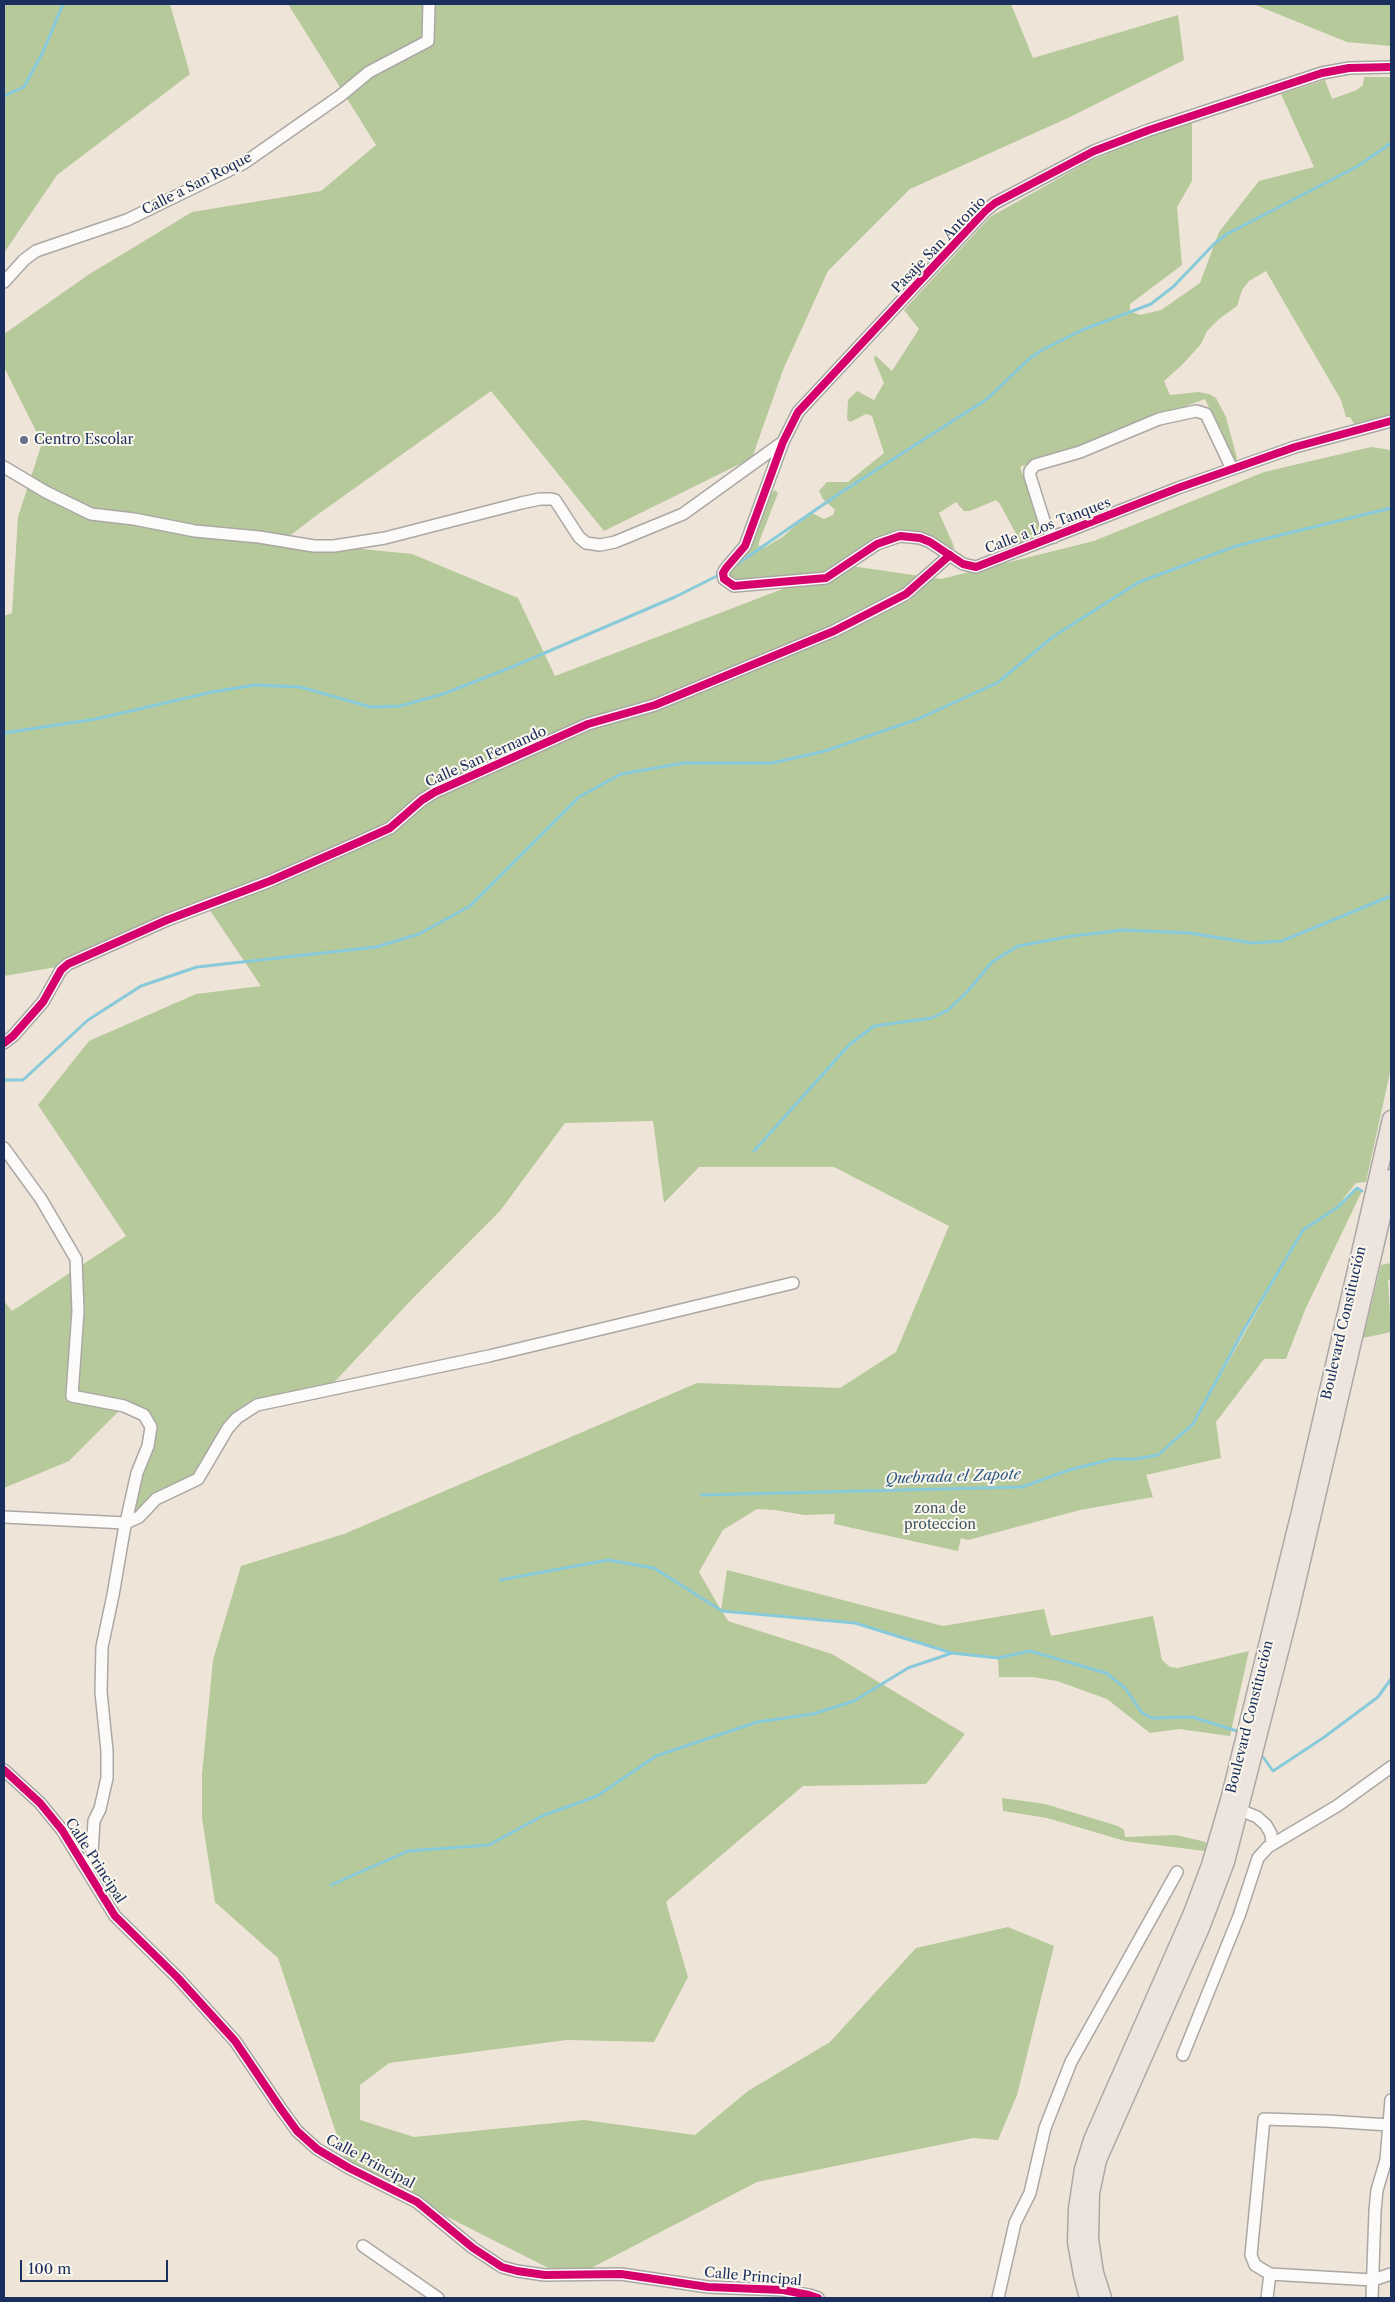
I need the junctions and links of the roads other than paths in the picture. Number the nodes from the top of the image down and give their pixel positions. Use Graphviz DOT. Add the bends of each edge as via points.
graph roads {
  1 [pos="429,4"];
  2 [pos="1391,67"];
  3 [pos="4,282"];
  4 [pos="1391,421"];
  5 [pos="783,442"];
  6 [pos="4,467"];
  7 [pos="1232,469"];
  8 [pos="1054,537"];
  9 [pos="950,555"];
  10 [pos="4,1043"];
  11 [pos="1391,1119"];
  12 [pos="4,1148"];
  13 [pos="1391,1178"];
  14 [pos="793,1283"];
  15 [pos="4,1517"];
  16 [pos="126,1523"];
  17 [pos="1391,1767"];
  18 [pos="4,1770"];
  19 [pos="1240,1810"];
  20 [pos="1272,1844"];
  21 [pos="88,1871"];
  22 [pos="1177,1872"];
  23 [pos="1183,2055"];
  24 [pos="1391,2100"];
  25 [pos="1389,2126"];
  26 [pos="363,2246"];
  27 [pos="1270,2274"];
  28 [pos="1391,2274"];
  29 [pos="1373,2280"];
  30 [pos="753,2294"];
  31 [pos="438,2298"];
  32 [pos="818,2298"];
  33 [pos="998,2298"];
  34 [pos="1088,2298"];
  35 [pos="1102,2298"];
  36 [pos="1267,2298"];
  37 [pos="1372,2298"];
  1 -- 3 [label="street, Calle a San Roque" via="428,40 369,72 244,163 126,220 36,251"];
  2 -- 5 [label="street, Pasaje San Antonio" via="1349,68 1322,73 1149,130 1094,151 995,204 798,412"];
  4 -- 7 [label="street, Calle a Los Tanques" via="1295,447"];
  5 -- 6 [label="street" via="683,514 600,546 579,538 556,500 551,499 521,503 385,538 314,546 91,514"];
  5 -- 9 [label="street, Calle a Los Tanques" via="745,546 723,573 727,583 734,586 826,578 878,544 900,536 920,538"];
  7 -- 8 [label="street, Calle a Los Tanques"];
  7 -- 8 [label="street" via="1206,414 1196,411 1159,419 1080,452 1035,465 1030,476 1046,527"];
  8 -- 9 [label="street, Calle a Los Tanques" via="976,567"];
  9 -- 10 [label="street, Calle San Fernando" via="906,594 834,631 655,705 588,724 435,792 390,828 68,964 61,970 43,1002"];
  11 -- 34 [label="highway, Boulevard Constitución" via="1298,1522 1213,1856 1192,1913 1092,2140 1082,2170 1076,2242"];
  12 -- 16 [label="street" via="41,1199 76,1259 78,1311 72,1396 124,1406 144,1415 151,1427"];
  13 -- 19 [label="highway, Boulevard Constitución" via="1290,1612"];
  14 -- 16 [label="street" via="489,1356 257,1405 228,1428 198,1479 156,1499 139,1517"];
  15 -- 16 [label="street"];
  16 -- 21 [label="street" via="102,1647 101,1692 107,1778 94,1821"];
  17 -- 20 [label="street" via="1337,1806"];
  18 -- 21 [label="street, Calle Principal" via="40,1803"];
  19 -- 20 [label="street" via="1266,1825"];
  19 -- 35 [label="highway, Boulevard Constitución" via="1226,1862 1201,1928 1098,2160 1091,2193 1090,2239"];
  20 -- 23 [label="street" via="1258,1858 1239,1916"];
  21 -- 30 [label="street, Calle Principal" via="116,1916 235,2040 297,2131 349,2168 418,2202 473,2248 502,2267 545,2275 621,2274"];
  22 -- 33 [label="street" via="1071,2062 1045,2128 1030,2193 1015,2223"];
  24 -- 25 [label="street"];
  25 -- 27 [label="street" via="1264,2119 1251,2255 1255,2265"];
  25 -- 29 [label="street" via="1386,2160 1376,2197"];
  26 -- 31 [label="street"];
  27 -- 29 [label="street"];
  27 -- 36 [label="street"];
  28 -- 29 [label="street"];
  29 -- 37 [label="street"];
  30 -- 32 [label="street, Calle Principal" via="783,2290"];
}
